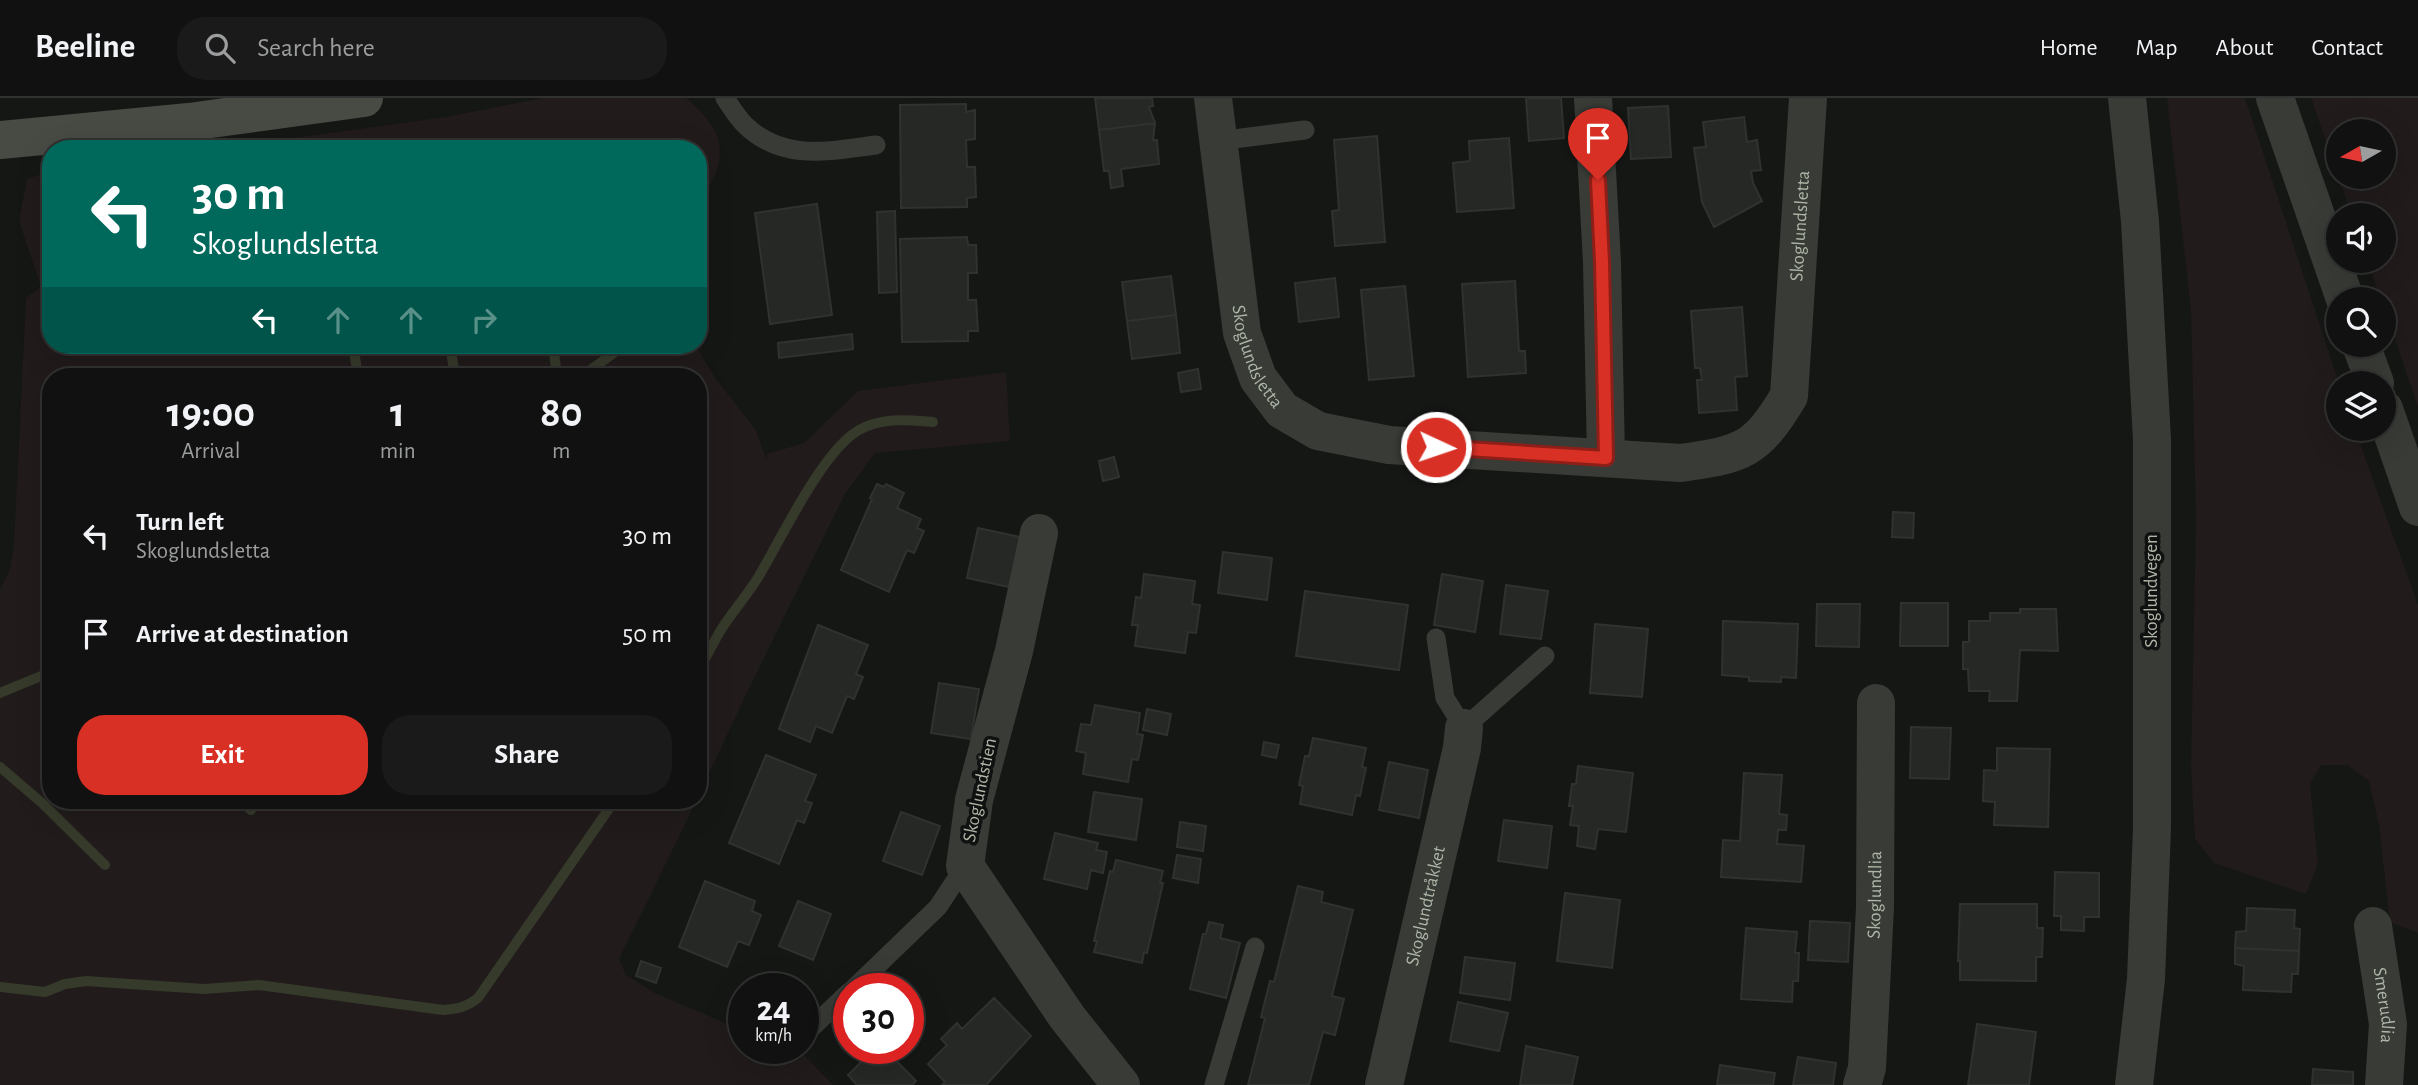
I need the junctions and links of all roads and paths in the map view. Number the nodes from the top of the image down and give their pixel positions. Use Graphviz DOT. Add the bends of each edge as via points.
graph roads {
  1 [pos="364,98"];
  2 [pos="725,98"];
  3 [pos="1213,98"];
  4 [pos="1593,98"];
  5 [pos="1808,98"];
  6 [pos="2127,98"];
  7 [pos="2275,98"];
  8 [pos="190,110"];
  9 [pos="1306,130"];
  10 [pos="0,139"];
  11 [pos="1218,141"];
  12 [pos="876,145"];
  13 [pos="2342,287"];
  14 [pos="2395,441"];
  15 [pos="1606,458"];
  16 [pos="2418,507"];
  17 [pos="1039,533"];
  18 [pos="1436,638"];
  19 [pos="1545,656"];
  20 [pos="1876,704"];
  21 [pos="1464,728"];
  22 [pos="965,866"];
  23 [pos="2373,926"];
  24 [pos="1255,947"];
  25 [pos="869,973"];
  26 [pos="833,1007"];
  27 [pos="819,1021"];
  28 [pos="1121,1085"];
  29 [pos="1214,1085"];
  30 [pos="1384,1085"];
  31 [pos="1862,1085"];
  32 [pos="2134,1085"];
  33 [pos="2384,1085"];
  1 -- 8 [label="street"];
  2 -- 12 [label="lane" via="745,125 775,146 810,153"];
  3 -- 11 [label="street, Skoglundsletta"];
  4 -- 15 [label="street"];
  5 -- 15 [label="street, Skoglundsletta" via="1790,396 1772,426 1752,445 1720,457 1681,463"];
  6 -- 32 [label="street, Skoglundvegen" via="2141,234 2152,440 2152,829 2146,979"];
  7 -- 13 [label="street"];
  8 -- 10 [label="street"];
  9 -- 11 [label="lane"];
  11 -- 15 [label="street, Skoglundsletta" via="1242,332 1258,378 1282,410 1318,431 1389,445"];
  14 -- 16 [label="street"];
  17 -- 22 [label="street, Skoglundstien" via="1014,651 974,800"];
  18 -- 21 [label="lane" via="1445,698"];
  19 -- 21 [label="lane"];
  20 -- 31 [label="street, Skoglundlia" via="1875,907 1867,1068"];
  21 -- 30 [label="street, Skoglundtråkket"];
  22 -- 25 [label="lane" via="937,907"];
  22 -- 28 [label="street, Skoglundstien" via="1067,1017"];
  23 -- 33 [label="street, Smerudlia" via="2388,1024"];
  24 -- 29 [label="lane"];
  26 -- 27 [label="lane"];
}
